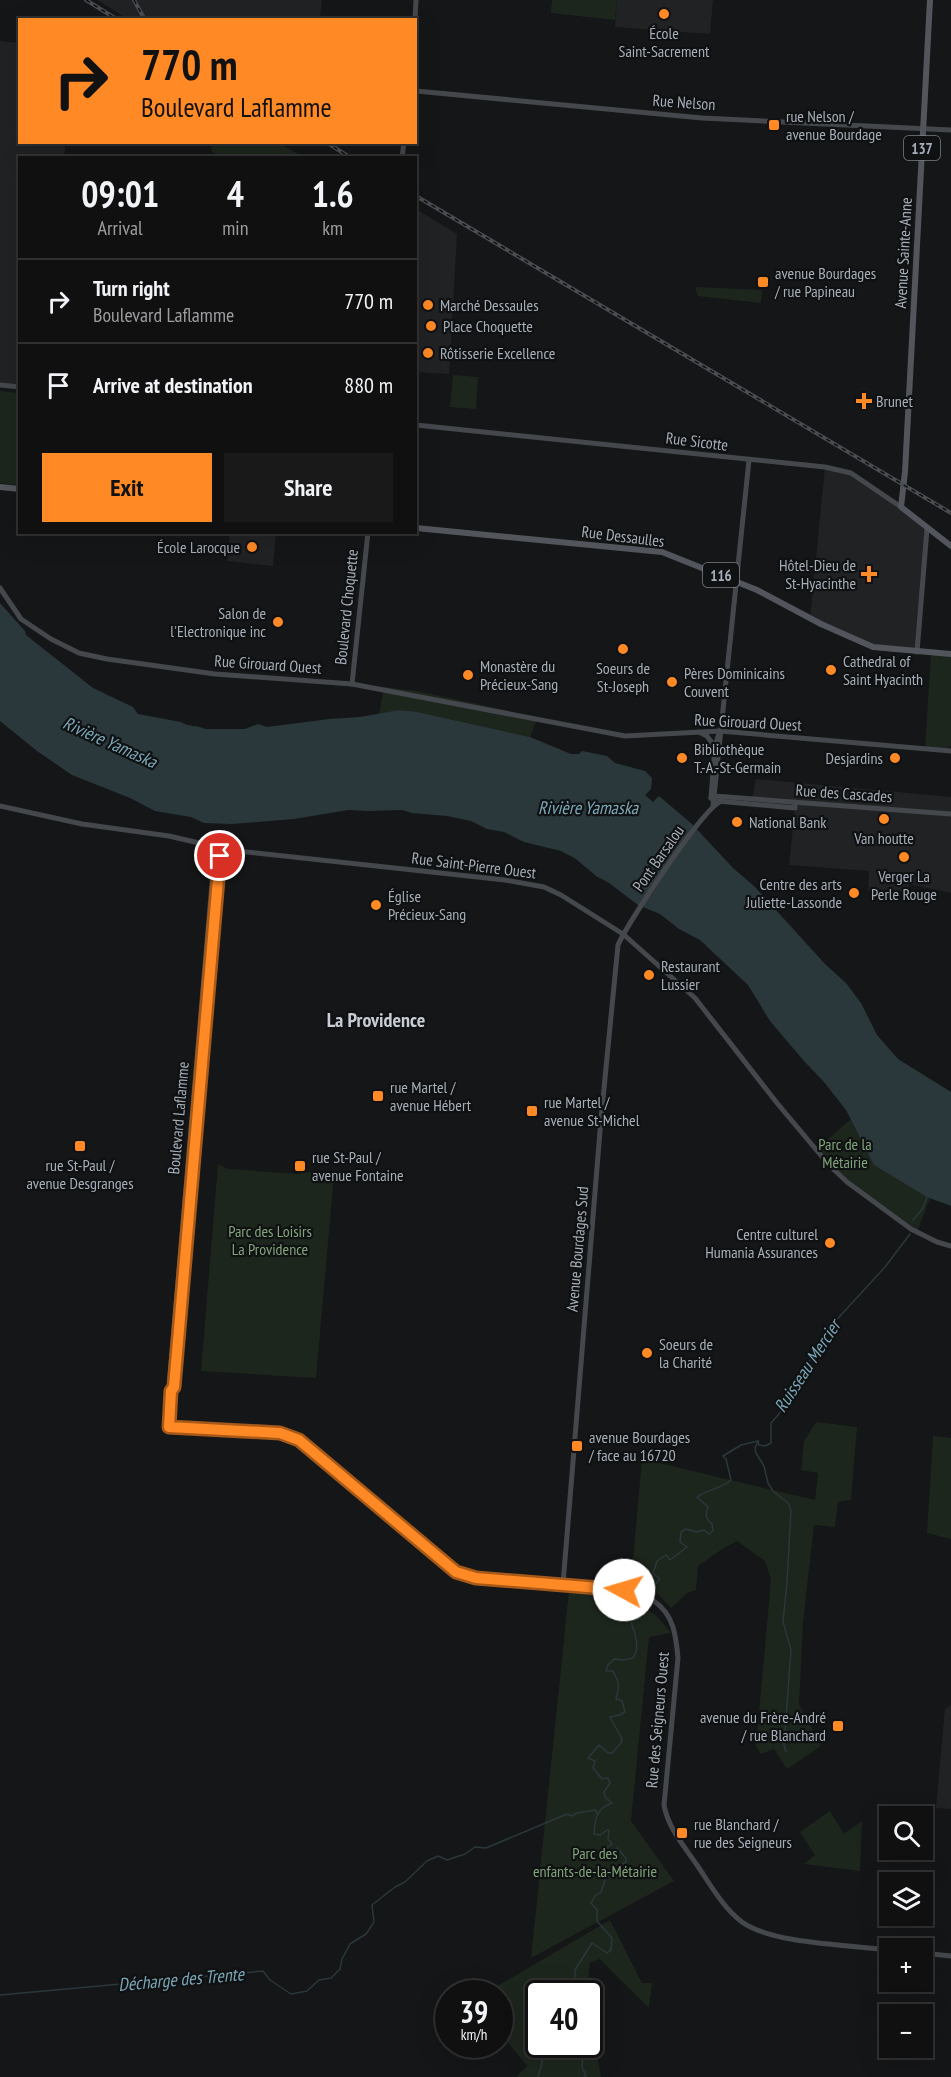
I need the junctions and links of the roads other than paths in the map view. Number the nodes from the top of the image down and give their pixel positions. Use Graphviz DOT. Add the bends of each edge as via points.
graph roads {
  1 [pos="416,0"];
  2 [pos="930,0"];
  3 [pos="415,18"];
  4 [pos="417,91"];
  5 [pos="923,128"];
  6 [pos="951,130"];
  7 [pos="0,385"];
  8 [pos="18,387"];
  9 [pos="417,425"];
  10 [pos="749,460"];
  11 [pos="0,487"];
  12 [pos="18,489"];
  13 [pos="901,507"];
  14 [pos="417,528"];
  15 [pos="927,529"];
  16 [pos="368,534"];
  17 [pos="951,546"];
  18 [pos="737,581"];
  19 [pos="0,588"];
  20 [pos="917,652"];
  21 [pos="951,654"];
  22 [pos="352,684"];
  23 [pos="720,731"];
  24 [pos="699,732"];
  25 [pos="951,746"];
  26 [pos="715,747"];
  27 [pos="942,750"];
  28 [pos="951,751"];
  29 [pos="713,800"];
  30 [pos="795,805"];
  31 [pos="0,806"];
  32 [pos="951,814"];
  33 [pos="218,848"];
  34 [pos="631,920"];
  35 [pos="622,934"];
  36 [pos="951,1246"];
  37 [pos="169,1427"];
  38 [pos="563,1584"];
  39 [pos="879,1949"];
  40 [pos="933,1954"];
  41 [pos="951,1956"];
  1 -- 3 [label="street"];
  2 -- 5 [label="main road, Avenue Sainte-Anne / 137"];
  4 -- 5 [label="street, Rue Nelson" via="702,118"];
  5 -- 6 [label="street, Rue Nelson"];
  5 -- 13 [label="main road, Avenue Sainte-Anne / 137"];
  7 -- 8 [label="street"];
  9 -- 10 [label="street, Rue Sicotte"];
  10 -- 13 [label="street, Rue Sicotte" via="844,470"];
  10 -- 18 [label="street"];
  11 -- 12 [label="main road"];
  13 -- 15 [label="main road, Rue Sicotte"];
  14 -- 18 [label="main road, Rue Dessaulles / 116" via="662,552"];
  15 -- 17 [label="main road, Rue Sicotte"];
  15 -- 20 [label="street"];
  16 -- 22 [label="street, Boulevard Choquette"];
  18 -- 20 [label="main road, Rue Dessaulles / 116" via="873,647"];
  18 -- 23 [label="street"];
  19 -- 22 [label="street, Rue Girouard Ouest" via="21,619 79,653 215,674"];
  20 -- 21 [label="main road, Rue Dessaulles"];
  22 -- 24 [label="street, Rue Girouard Ouest" via="625,736"];
  23 -- 24 [label="street, Rue Girouard Ouest"];
  23 -- 26 [label="street"];
  23 -- 27 [label="street, Rue Girouard Ouest"];
  23 -- 29 [label="street"];
  24 -- 26 [label="street"];
  25 -- 27 [label="street, Rue Girouard Ouest"];
  26 -- 29 [label="street"];
  27 -- 28 [label="street"];
  29 -- 30 [label="street, Rue des Cascades"];
  29 -- 30 [label="street, Rue des Cascades"];
  29 -- 34 [label="street, Pont Barsalou"];
  30 -- 32 [label="street, Rue des Cascades"];
  31 -- 33 [label="street, Rue Saint-Pierre Ouest"];
  33 -- 35 [label="street, Rue Saint-Pierre Ouest" via="544,887"];
  33 -- 37 [label="street, Boulevard Laflamme"];
  34 -- 35 [label="street, Avenue Bourdages Sud"];
  35 -- 36 [label="street, Rue Saint-Pierre Ouest" via="695,998 829,1165 911,1229"];
  35 -- 38 [label="street, Avenue Bourdages Sud" via="601,1119"];
  37 -- 38 [label="street, Rue des Seigneurs Ouest" via="294,1437 456,1572 476,1578"];
  38 -- 39 [label="street, Rue des Seigneurs Ouest" via="640,1593 655,1601 670,1618 678,1658 664,1805 667,1818 730,1911 757,1931"];
  40 -- 41 [label="street"];
}
